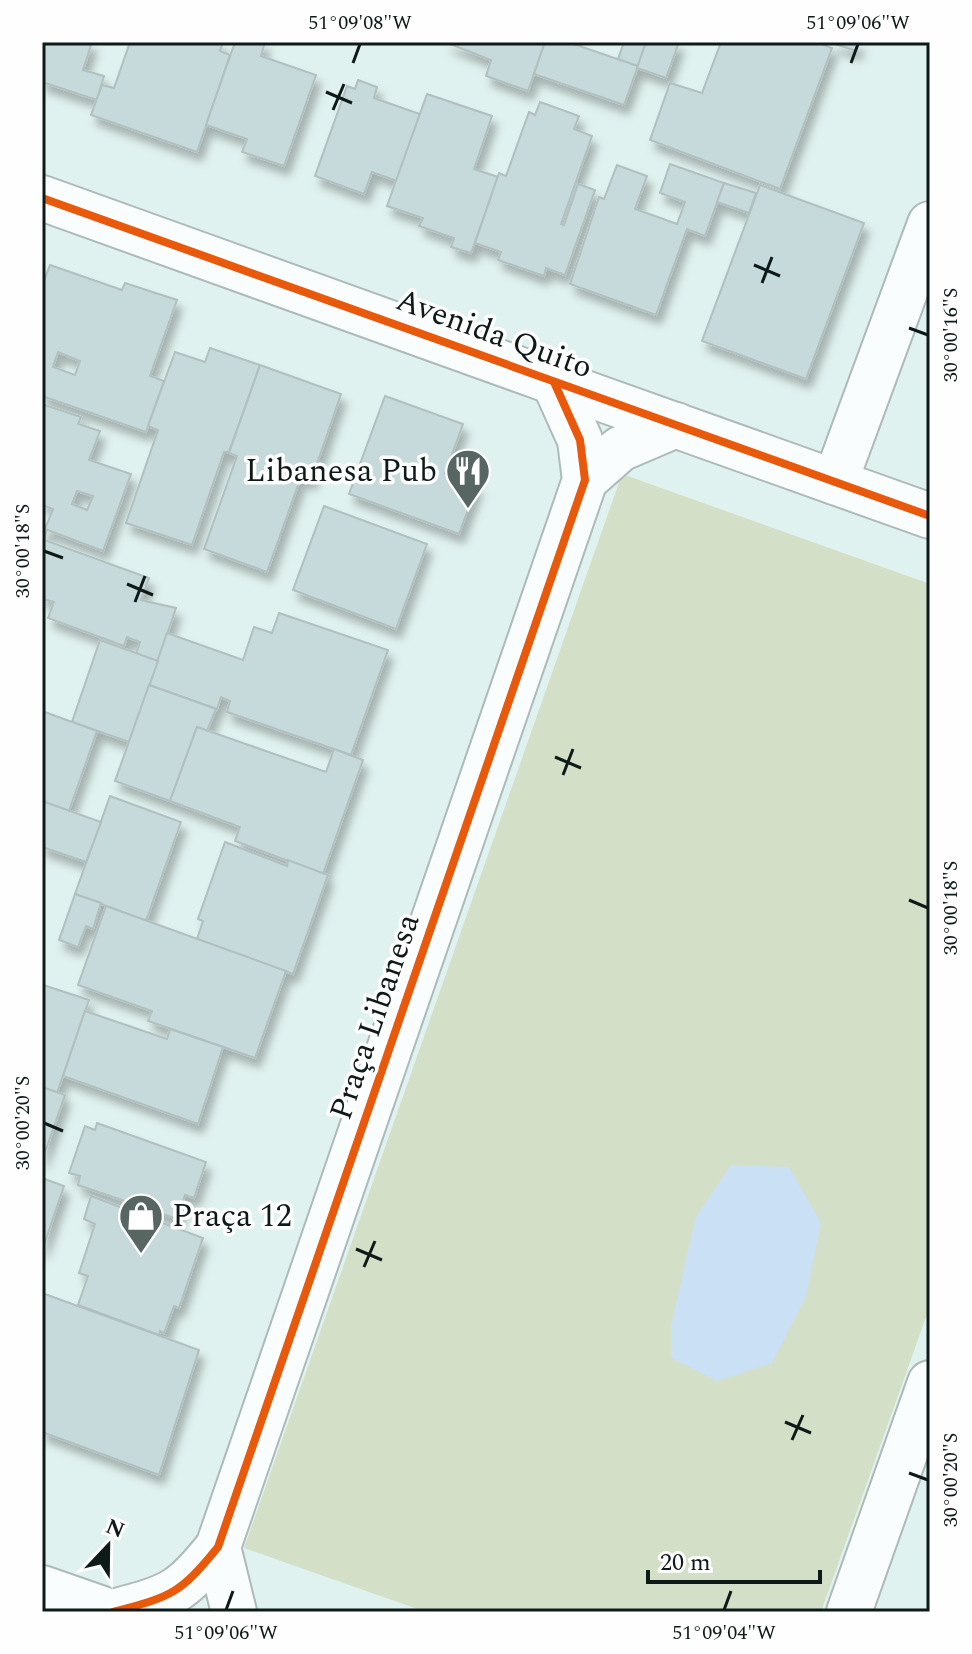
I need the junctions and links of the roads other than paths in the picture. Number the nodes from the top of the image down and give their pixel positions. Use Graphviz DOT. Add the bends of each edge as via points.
graph roads {
  1 [pos="42,198"];
  2 [pos="930,224"];
  3 [pos="554,382"];
  4 [pos="676,425"];
  5 [pos="585,480"];
  6 [pos="835,482"];
  7 [pos="930,516"];
  8 [pos="930,1383"];
  9 [pos="218,1547"];
  10 [pos="42,1588"];
  11 [pos="112,1612"];
  12 [pos="234,1612"];
  13 [pos="849,1612"];
  1 -- 3 [label="street, Avenida Quito"];
  2 -- 6 [label="street"];
  3 -- 4 [label="street, Avenida Quito"];
  3 -- 5 [label="street, Praça Libanesa" via="580,440"];
  4 -- 5 [label="street, Praça Libanesa" via="620,449"];
  4 -- 6 [label="street, Avenida Quito"];
  5 -- 9 [label="street, Praça Libanesa"];
  6 -- 7 [label="street, Avenida Quito"];
  8 -- 13 [label="street"];
  9 -- 11 [label="street, Praça Libanesa" via="186,1586"];
  9 -- 12 [label="street"];
  10 -- 11 [label="street"];
}
